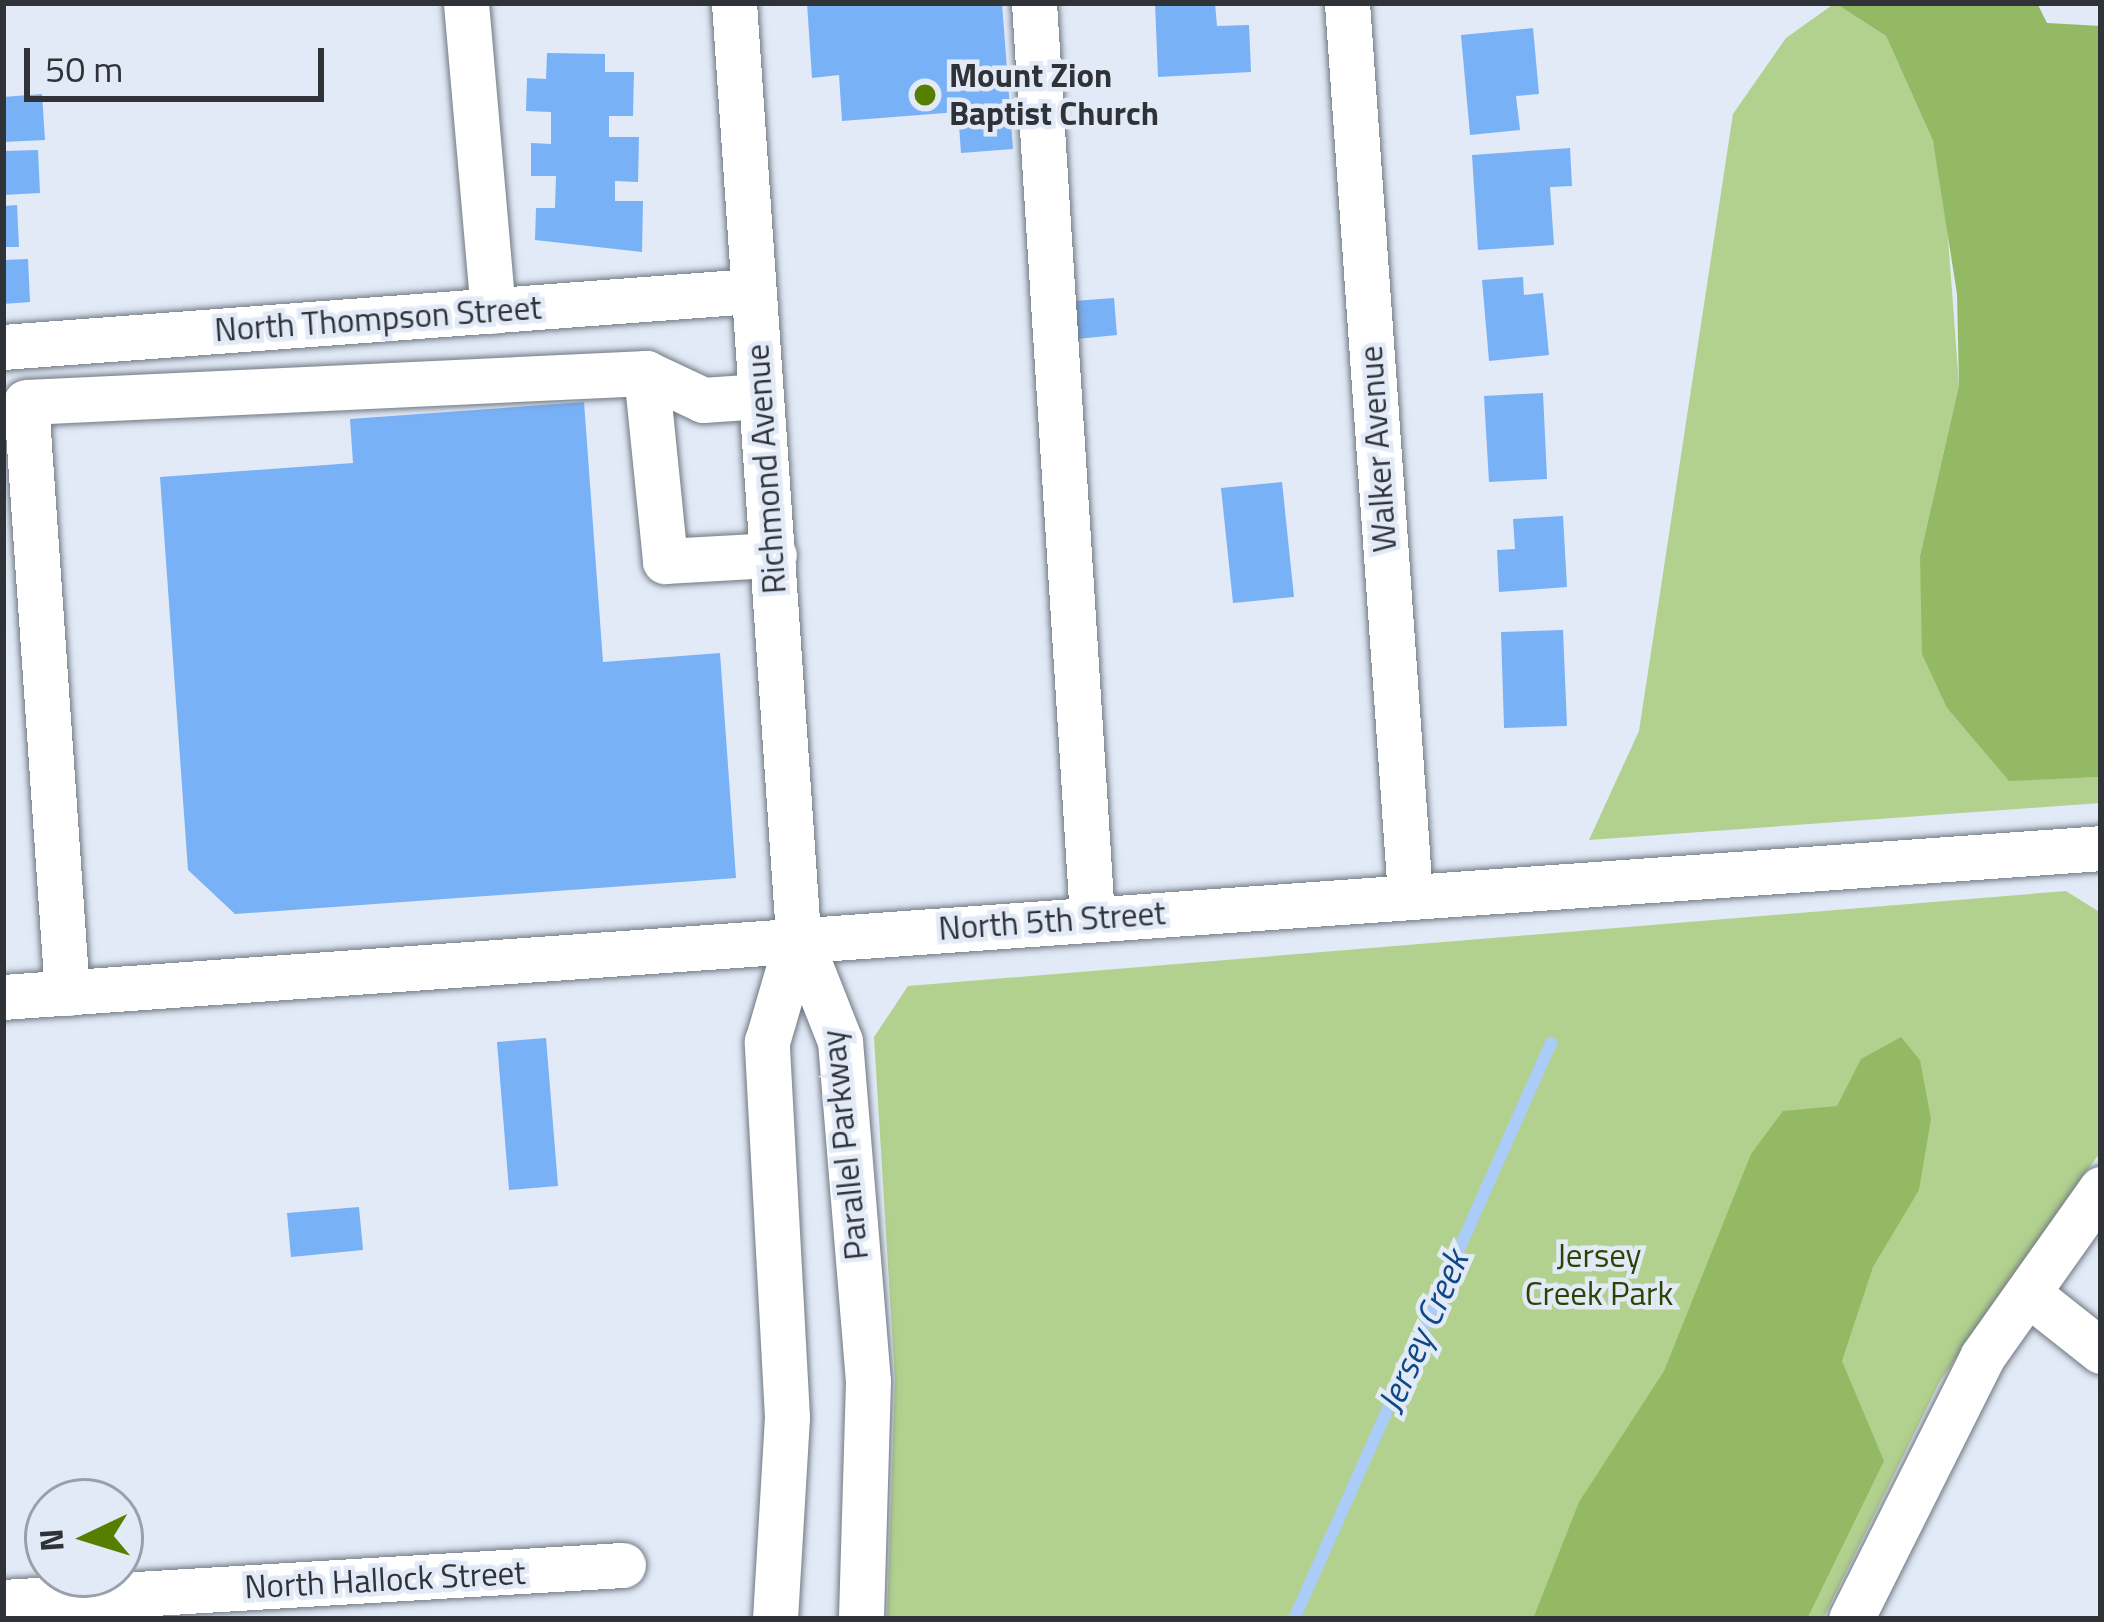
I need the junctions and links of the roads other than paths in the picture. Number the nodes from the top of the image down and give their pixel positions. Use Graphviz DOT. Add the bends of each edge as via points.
graph roads {
  1 [pos="466,3"];
  2 [pos="734,3"];
  3 [pos="1034,3"];
  4 [pos="1347,3"];
  5 [pos="752,291"];
  6 [pos="493,310"];
  7 [pos="3,347"];
  8 [pos="646,374"];
  9 [pos="761,396"];
  10 [pos="774,555"];
  11 [pos="2101,848"];
  12 [pos="1410,895"];
  13 [pos="1093,918"];
  14 [pos="798,935"];
  15 [pos="67,993"];
  16 [pos="3,997"];
  17 [pos="2101,1189"];
  18 [pos="2030,1294"];
  19 [pos="2101,1351"];
  20 [pos="623,1565"];
  21 [pos="3,1602"];
  22 [pos="775,1619"];
  23 [pos="861,1619"];
  24 [pos="1851,1619"];
  1 -- 6 [label="street"];
  2 -- 5 [label="street, Richmond Avenue"];
  3 -- 13 [label="street"];
  4 -- 12 [label="street, Walker Avenue"];
  5 -- 6 [label="street, North Thompson Street"];
  5 -- 9 [label="street, Richmond Avenue"];
  6 -- 7 [label="street, North Thompson Street"];
  8 -- 9 [label="street" via="703,400"];
  8 -- 10 [label="street" via="664,561"];
  8 -- 15 [label="street" via="26,402"];
  9 -- 10 [label="street, Richmond Avenue"];
  10 -- 14 [label="street, Richmond Avenue"];
  11 -- 12 [label="street, North 5th Street"];
  12 -- 13 [label="street, North 5th Street"];
  13 -- 14 [label="street, North 5th Street"];
  14 -- 15 [label="street, North 5th Street"];
  14 -- 22 [label="street, Parallel Parkway" via="767,1042 787,1417"];
  14 -- 23 [label="street, Parallel Parkway" via="840,1040 868,1381"];
  15 -- 16 [label="street, North 5th Street"];
  17 -- 18 [label="street"];
  18 -- 19 [label="street"];
  18 -- 24 [label="street" via="1933,1445"];
  20 -- 21 [label="street, North Hallock Street"];
}
